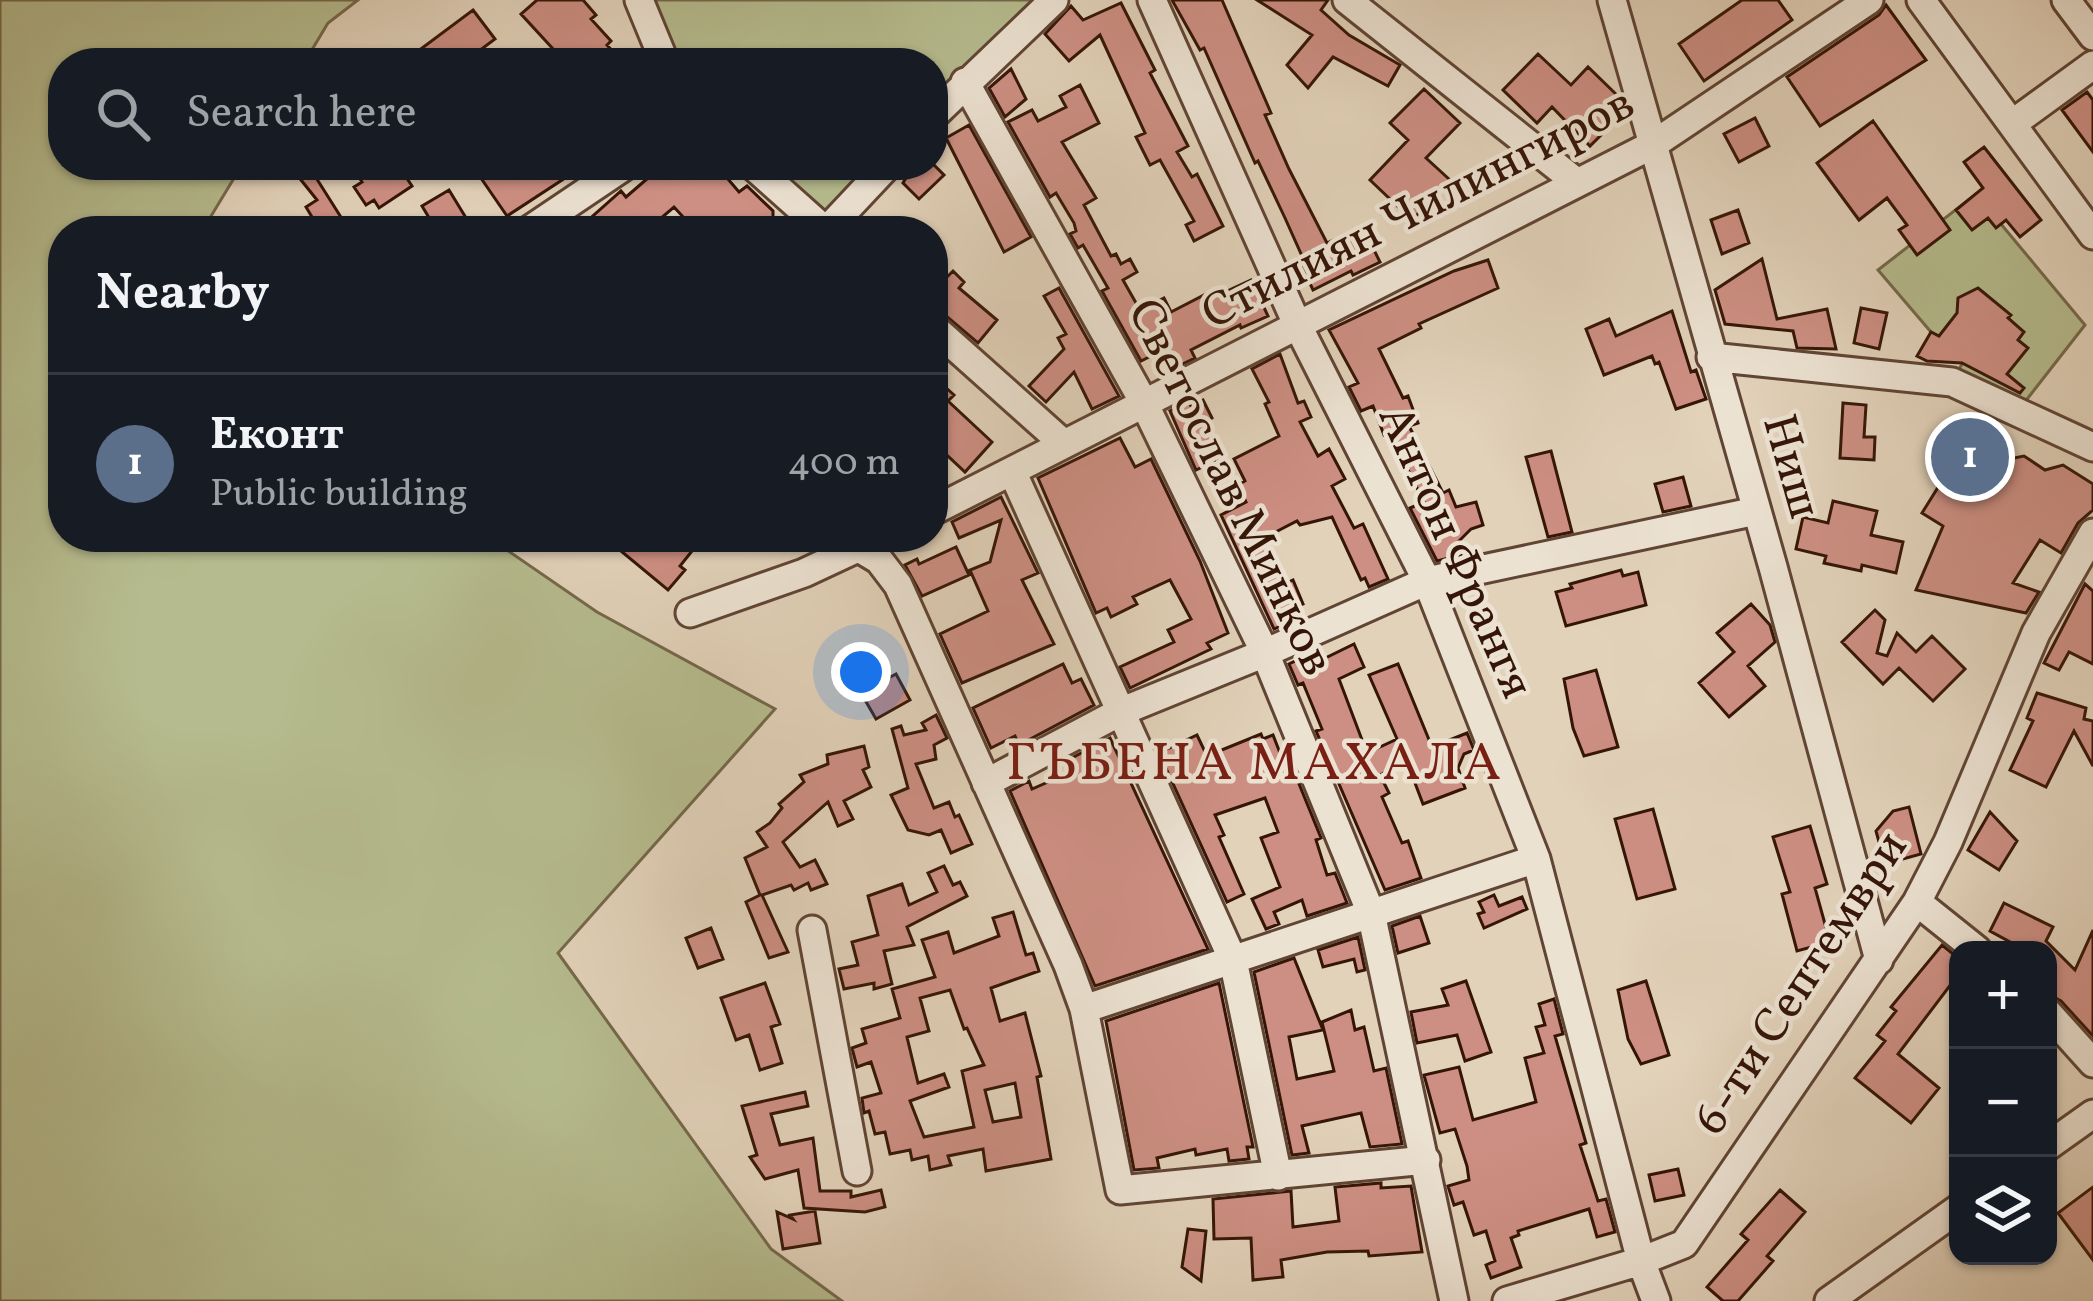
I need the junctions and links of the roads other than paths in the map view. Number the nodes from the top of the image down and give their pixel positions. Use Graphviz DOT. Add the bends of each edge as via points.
graph roads {
  1 [pos="639,0"];
  2 [pos="1054,0"];
  3 [pos="1152,0"];
  4 [pos="1347,0"];
  5 [pos="1612,0"];
  6 [pos="1868,0"];
  7 [pos="1921,0"];
  8 [pos="2066,0"];
  9 [pos="2093,36"];
  10 [pos="659,48"];
  11 [pos="2093,65"];
  12 [pos="965,82"];
  13 [pos="948,100"];
  14 [pos="2012,124"];
  15 [pos="1654,144"];
  16 [pos="604,180"];
  17 [pos="769,180"];
  18 [pos="874,180"];
  19 [pos="1575,181"];
  20 [pos="550,216"];
  21 [pos="809,216"];
  22 [pos="840,216"];
  23 [pos="2093,235"];
  24 [pos="1298,324"];
  25 [pos="948,340"];
  26 [pos="1712,357"];
  27 [pos="1143,401"];
  28 [pos="1064,444"];
  29 [pos="2093,447"];
  30 [pos="1012,471"];
  31 [pos="948,503"];
  32 [pos="1756,511"];
  33 [pos="2093,533"];
  34 [pos="844,552"];
  35 [pos="873,552"];
  36 [pos="1426,581"];
  37 [pos="690,614"];
  38 [pos="1265,653"];
  39 [pos="1120,712"];
  40 [pos="986,783"];
  41 [pos="1536,859"];
  42 [pos="1917,902"];
  43 [pos="1372,913"];
  44 [pos="812,930"];
  45 [pos="1966,941"];
  46 [pos="1233,960"];
  47 [pos="1879,960"];
  48 [pos="1084,1010"];
  49 [pos="2057,1023"];
  50 [pos="2093,1063"];
  51 [pos="2093,1114"];
  52 [pos="2057,1140"];
  53 [pos="1426,1160"];
  54 [pos="857,1171"];
  55 [pos="1278,1176"];
  56 [pos="1949,1216"];
  57 [pos="1641,1261"];
  58 [pos="1454,1301"];
  59 [pos="1507,1301"];
  60 [pos="1656,1301"];
  61 [pos="1829,1301"];
  1 -- 10 [label="street"];
  2 -- 12 [label="street"];
  3 -- 24 [label="street, Антон Франгя"];
  4 -- 19 [label="street"];
  5 -- 15 [label="street, Ниш"];
  6 -- 15 [label="street, Стилиян Чилингиров"];
  7 -- 14 [label="street"];
  8 -- 9 [label="street"];
  11 -- 14 [label="street"];
  12 -- 13 [label="street"];
  12 -- 27 [label="street, Светослав Минков"];
  14 -- 23 [label="street"];
  15 -- 19 [label="street, Стилиян Чилингиров"];
  15 -- 26 [label="street, Ниш"];
  16 -- 20 [label="street"];
  17 -- 21 [label="street"];
  18 -- 22 [label="street"];
  19 -- 24 [label="street, Стилиян Чилингиров"];
  24 -- 27 [label="street, Стилиян Чилингиров"];
  24 -- 36 [label="street, Антон Франгя"];
  25 -- 28 [label="street"];
  26 -- 29 [label="street" via="1952,382"];
  26 -- 32 [label="street, Ниш"];
  27 -- 28 [label="street, Стилиян Чилингиров"];
  27 -- 38 [label="street, Светослав Минков"];
  28 -- 30 [label="street, Стилиян Чилингиров"];
  30 -- 31 [label="street, Стилиян Чилингиров"];
  30 -- 39 [label="street"];
  32 -- 36 [label="street"];
  32 -- 47 [label="street, Ниш"];
  33 -- 42 [label="street, 6-ти Септември" via="2036,633"];
  34 -- 37 [label="street"];
  35 -- 40 [label="street" via="898,584"];
  36 -- 38 [label="street"];
  36 -- 41 [label="street, Антон Франгя"];
  38 -- 39 [label="street"];
  38 -- 43 [label="street, Светослав Минков"];
  39 -- 40 [label="street"];
  39 -- 46 [label="street"];
  40 -- 48 [label="street"];
  41 -- 43 [label="street"];
  41 -- 57 [label="street, Антон Франгя"];
  42 -- 45 [label="street"];
  42 -- 47 [label="street, 6-ти Септември"];
  43 -- 46 [label="street"];
  43 -- 53 [label="street, Светослав Минков"];
  44 -- 54 [label="street"];
  46 -- 48 [label="street"];
  46 -- 55 [label="street"];
  47 -- 57 [label="street, 6-ти Септември" via="1684,1244"];
  48 -- 55 [label="street" via="1120,1190"];
  49 -- 50 [label="street"];
  51 -- 52 [label="street"];
  53 -- 55 [label="street"];
  53 -- 58 [label="street, Светослав Минков"];
  56 -- 61 [label="street"];
  57 -- 59 [label="street, 6-ти Септември"];
  57 -- 60 [label="street, Антон Франгя"];
}
